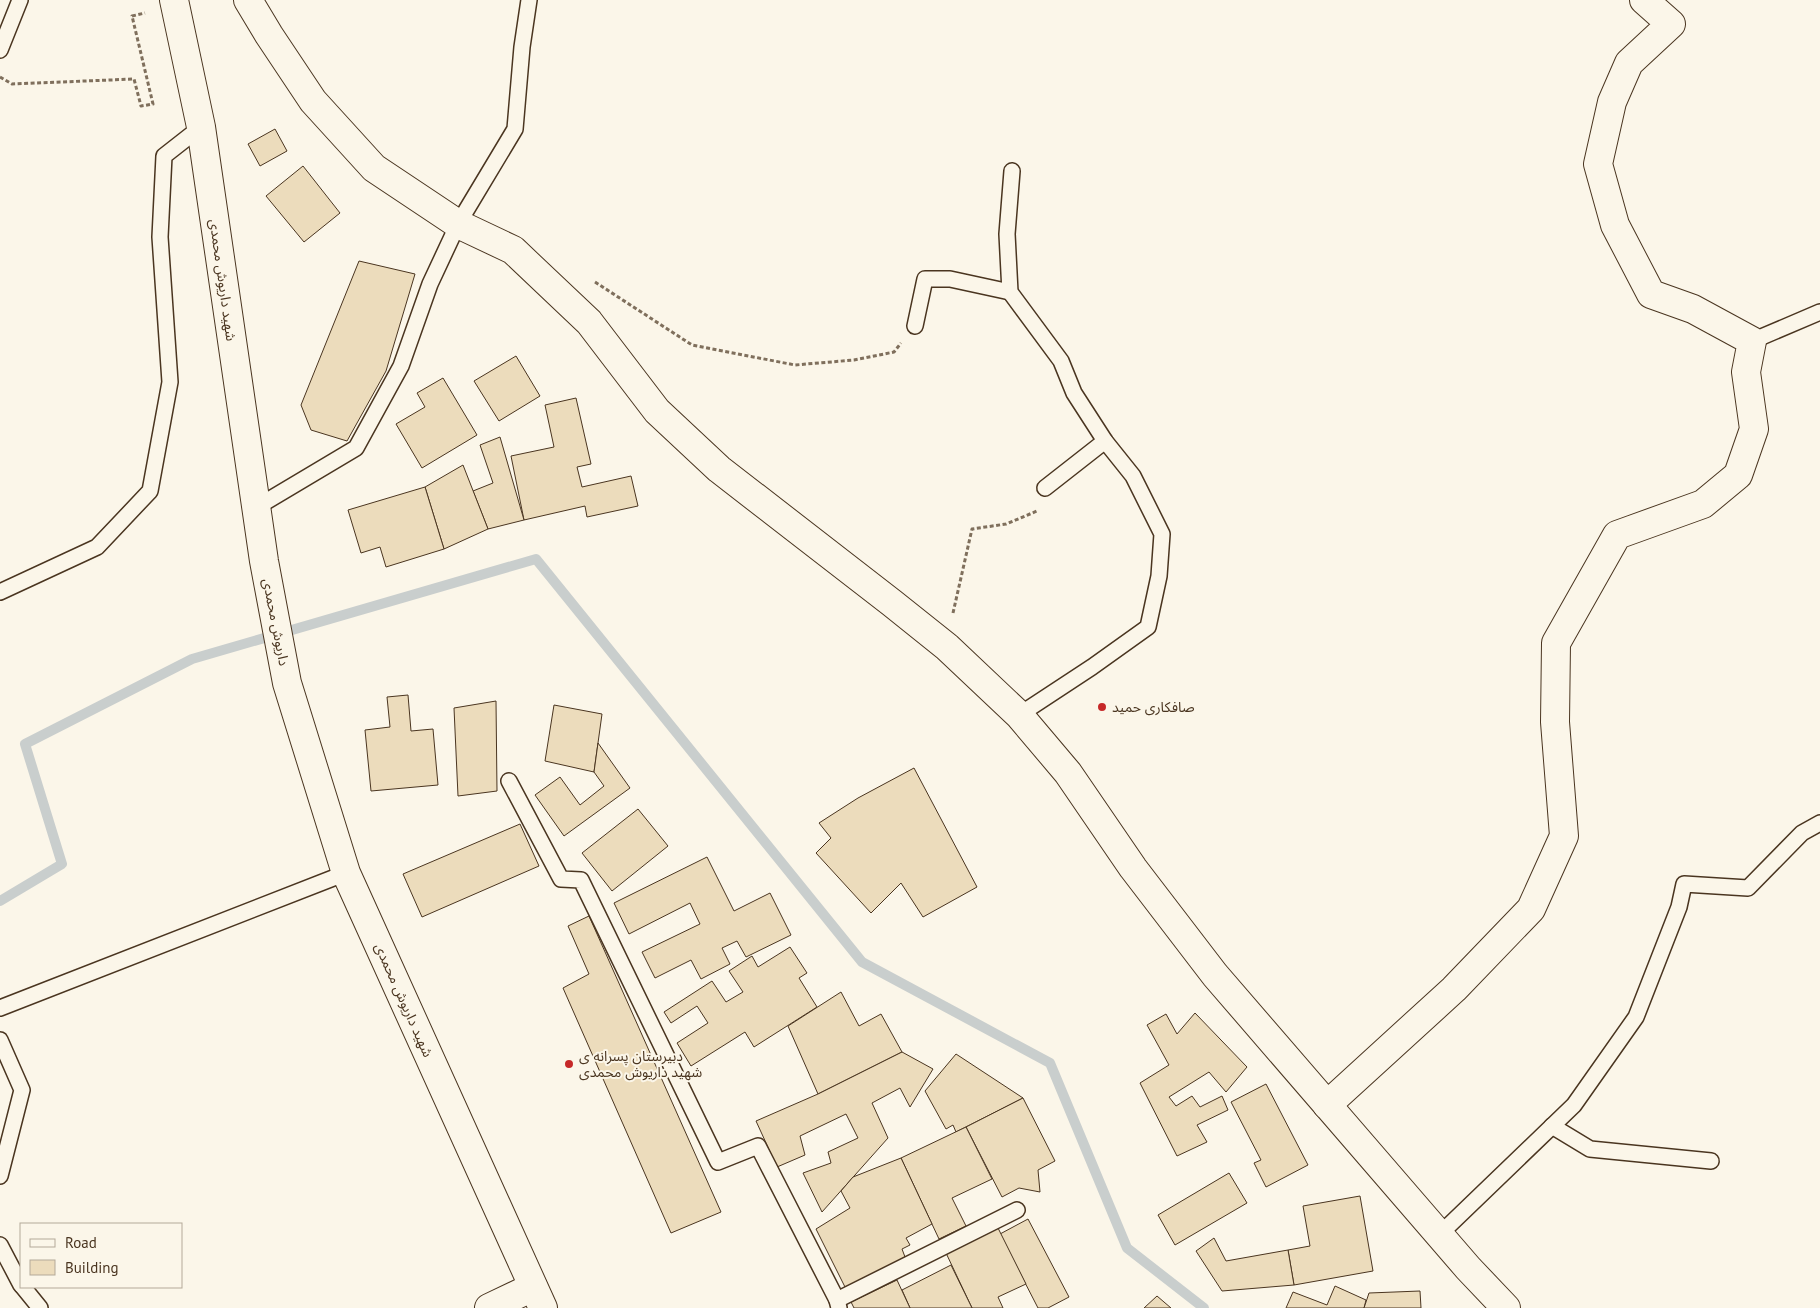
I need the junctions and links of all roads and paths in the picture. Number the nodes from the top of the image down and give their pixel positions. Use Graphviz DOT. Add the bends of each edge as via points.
graph roads {
  1 [pos="20,0"];
  2 [pos="174,0"];
  3 [pos="248,0"];
  4 [pos="529,0"];
  5 [pos="1644,0"];
  6 [pos="132,16"];
  7 [pos="0,50"];
  8 [pos="0,77"];
  9 [pos="201,127"];
  10 [pos="1012,171"];
  11 [pos="458,224"];
  12 [pos="593,281"];
  13 [pos="1010,292"];
  14 [pos="1820,312"];
  15 [pos="915,326"];
  16 [pos="1752,341"];
  17 [pos="1105,442"];
  18 [pos="1045,488"];
  19 [pos="257,507"];
  20 [pos="264,561"];
  21 [pos="0,592"];
  22 [pos="946,648"];
  23 [pos="287,683"];
  24 [pos="1019,715"];
  25 [pos="509,781"];
  26 [pos="1820,823"];
  27 [pos="346,873"];
  28 [pos="0,1008"];
  29 [pos="0,1040"];
  30 [pos="1327,1105"];
  31 [pos="1552,1126"];
  32 [pos="1711,1160"];
  33 [pos="0,1176"];
  34 [pos="1017,1210"];
  35 [pos="1439,1234"];
  36 [pos="0,1245"];
  37 [pos="20,1282"];
  38 [pos="24,1288"];
  39 [pos="538,1297"];
  40 [pos="838,1304"];
  41 [pos="40,1308"];
  42 [pos="489,1308"];
  43 [pos="1506,1308"];
  1 -- 7 [label="lane"];
  2 -- 9 [label="main road, شهید داریوش محمدی"];
  3 -- 11 [label="main road" via="313,102 374,168"];
  4 -- 11 [label="lane" via="515,130"];
  5 -- 16 [label="main road" via="1671,24 1629,63 1612,102 1598,164 1615,225 1651,294 1693,309"];
  6 -- 8 [label="path" via="153,104 141,106 134,79 12,84"];
  9 -- 19 [label="main road, شهید داریوش محمدی"];
  9 -- 21 [label="lane" via="164,156 160,237 170,382 150,492 97,547"];
  10 -- 13 [label="lane" via="1007,234"];
  11 -- 19 [label="lane" via="430,284 401,366 356,448"];
  11 -- 22 [label="main road" via="513,250 589,322 657,411 719,470"];
  12 -- 15 [label="path" via="692,345 795,365 854,360 894,352"];
  13 -- 15 [label="lane" via="950,279 925,279"];
  13 -- 17 [label="lane" via="1060,361 1074,392"];
  14 -- 16 [label="lane"];
  16 -- 30 [label="main road" via="1746,372 1754,429 1738,475 1703,504 1617,535 1556,643 1555,722 1564,836 1531,909 1454,989"];
  17 -- 18 [label="lane"];
  17 -- 24 [label="lane" via="1133,476 1162,534 1159,576 1148,627"];
  18 -- 22 [label="path" via="1045,507 1006,524 972,529"];
  19 -- 20 [label="main road, شهید داریوش محمدی"];
  20 -- 23 [label="main road, داریوش محمدی"];
  22 -- 24 [label="main road"];
  23 -- 27 [label="main road, شهید داریوش محمدی"];
  24 -- 30 [label="main road" via="1068,773 1133,868 1215,975"];
  25 -- 40 [label="lane" via="561,878 581,880 718,1162 758,1146"];
  26 -- 31 [label="lane" via="1802,833 1748,888 1684,884 1680,907 1636,1017 1574,1105"];
  27 -- 28 [label="lane"];
  27 -- 39 [label="main road, شهید داریوش محمدی"];
  29 -- 33 [label="lane" via="22,1090"];
  30 -- 35 [label="main road"];
  31 -- 32 [label="lane" via="1590,1149"];
  31 -- 35 [label="lane"];
  34 -- 40 [label="lane"];
  35 -- 43 [label="main road"];
  36 -- 37 [label="lane"];
  38 -- 41 [label="lane"];
  39 -- 42 [label="main road"];
}
